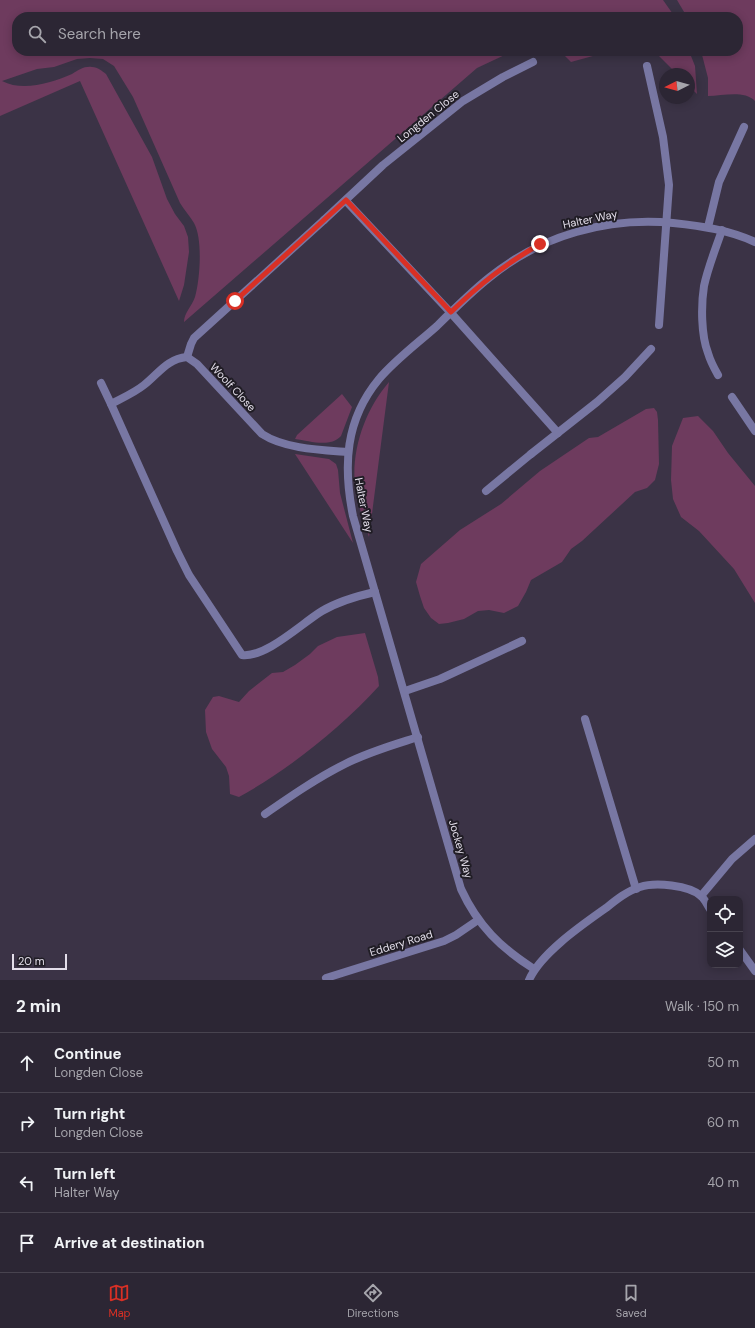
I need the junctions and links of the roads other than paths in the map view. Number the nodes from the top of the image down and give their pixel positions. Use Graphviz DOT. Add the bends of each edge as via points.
graph roads {
  1 [pos="533,62"];
  2 [pos="647,66"];
  3 [pos="744,127"];
  4 [pos="346,200"];
  5 [pos="666,222"];
  6 [pos="708,228"];
  7 [pos="722,230"];
  8 [pos="755,242"];
  9 [pos="451,312"];
  10 [pos="659,325"];
  11 [pos="651,349"];
  12 [pos="187,357"];
  13 [pos="718,375"];
  14 [pos="101,383"];
  15 [pos="732,397"];
  16 [pos="111,404"];
  17 [pos="755,431"];
  18 [pos="558,432"];
  19 [pos="348,452"];
  20 [pos="486,491"];
  21 [pos="375,592"];
  22 [pos="522,641"];
  23 [pos="404,691"];
  24 [pos="409,708"];
  25 [pos="585,719"];
  26 [pos="418,737"];
  27 [pos="265,814"];
  28 [pos="755,839"];
  29 [pos="636,889"];
  30 [pos="701,896"];
  31 [pos="707,905"];
  32 [pos="478,920"];
  33 [pos="743,954"];
  34 [pos="534,969"];
  35 [pos="755,971"];
  36 [pos="325,979"];
  37 [pos="529,980"];
  1 -- 4 [label="street, Longden Close" via="463,101 383,165"];
  2 -- 5 [label="street" via="668,166"];
  3 -- 6 [label="street" via="719,182"];
  4 -- 9 [label="street"];
  4 -- 12 [label="street, Longden Close" via="194,338"];
  5 -- 6 [label="street, Halter Way"];
  5 -- 9 [label="street, Halter Way" via="602,226 540,244 490,277"];
  5 -- 10 [label="street"];
  6 -- 7 [label="street, Halter Way"];
  7 -- 8 [label="street, Halter Way"];
  7 -- 13 [label="street" via="704,287 703,303 705,343"];
  9 -- 18 [label="street"];
  9 -- 19 [label="street, Halter Way" via="380,378 371,390 358,416"];
  11 -- 18 [label="street" via="603,397"];
  12 -- 16 [label="street" via="171,362 143,386"];
  12 -- 19 [label="street, Woolf Close" via="197,364 269,439 297,446"];
  14 -- 16 [label="street"];
  15 -- 17 [label="street"];
  16 -- 21 [label="street" via="188,574 242,655 257,654 338,602"];
  18 -- 20 [label="street"];
  19 -- 21 [label="street, Halter Way" via="347,479 353,516"];
  21 -- 23 [label="street, Halter Way"];
  22 -- 23 [label="street" via="440,679"];
  23 -- 24 [label="street, Halter Way"];
  24 -- 26 [label="street, Jockey Way"];
  25 -- 29 [label="street"];
  26 -- 27 [label="street" via="345,764"];
  26 -- 32 [label="street, Jockey Way" via="461,890"];
  28 -- 30 [label="street" via="732,859"];
  29 -- 30 [label="street" via="651,885 679,887"];
  29 -- 34 [label="street" via="579,926"];
  30 -- 31 [label="street"];
  32 -- 34 [label="street, Jockey Way" via="505,949"];
  32 -- 36 [label="street, Eddery Road" via="444,942"];
  33 -- 35 [label="street"];
  34 -- 37 [label="street"];
}
